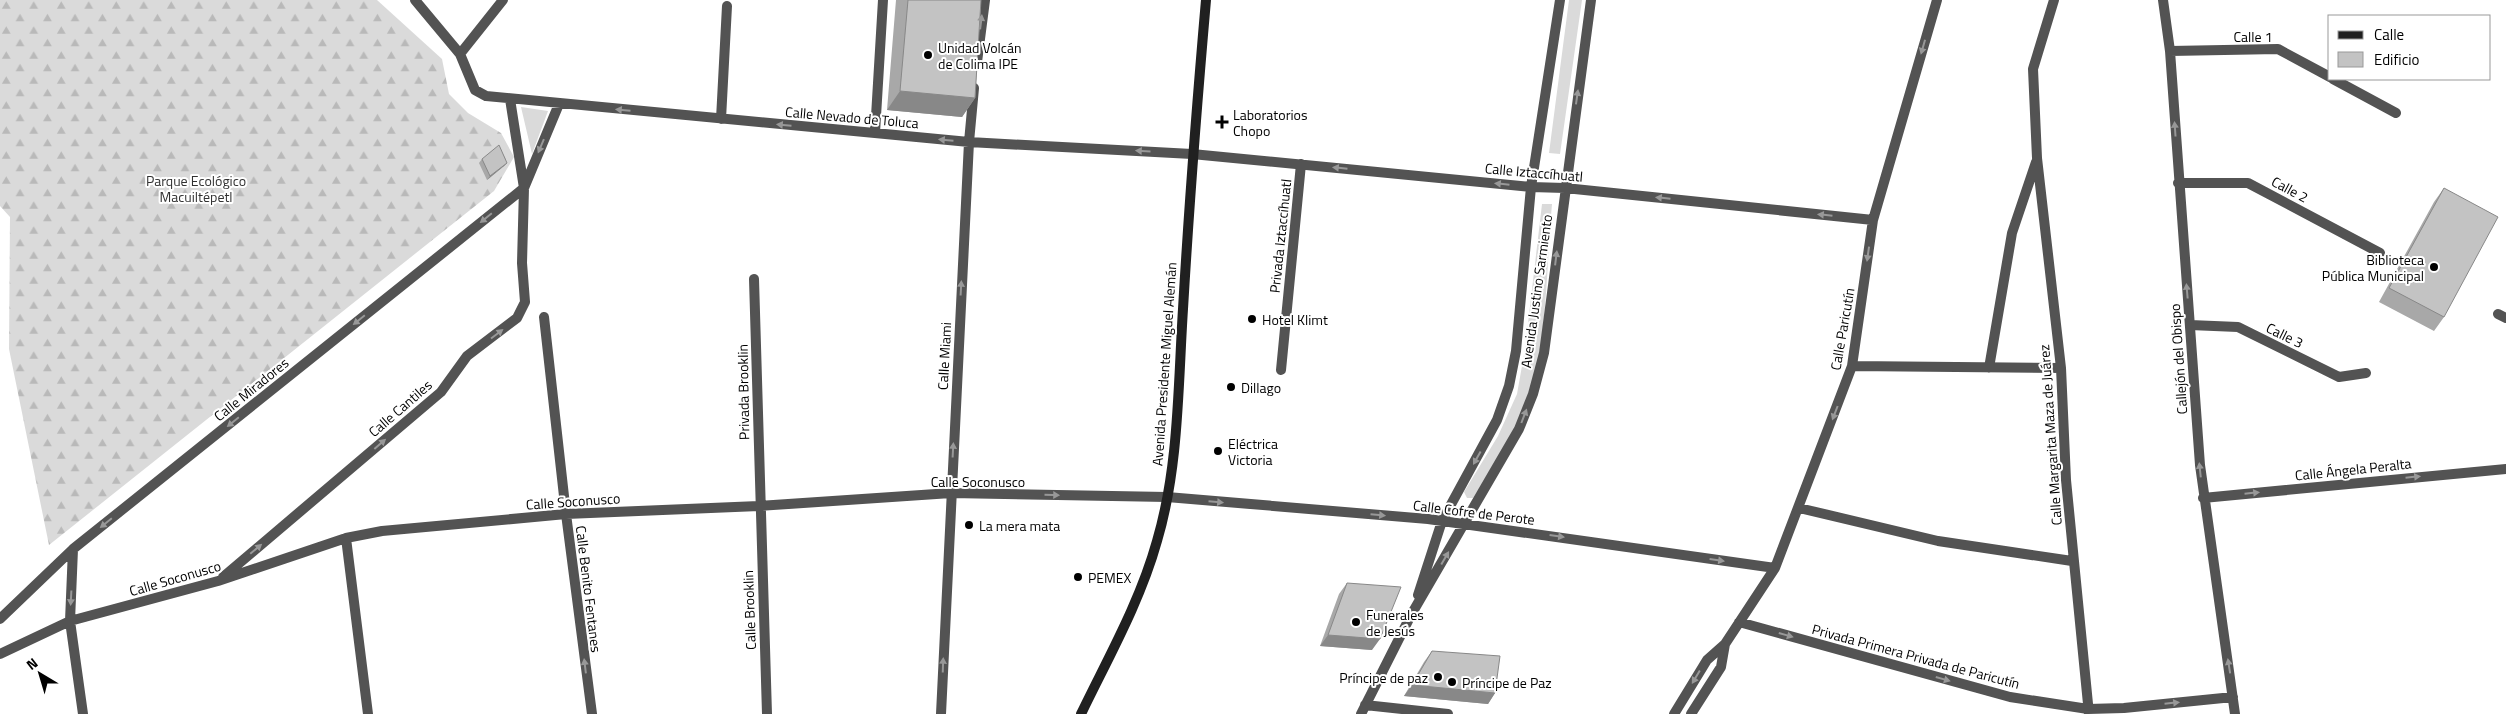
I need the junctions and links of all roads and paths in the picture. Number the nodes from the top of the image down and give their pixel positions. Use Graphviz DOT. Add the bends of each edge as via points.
graph roads {
  1 [pos="415,0"];
  2 [pos="503,0"];
  3 [pos="883,0"];
  4 [pos="984,0"];
  5 [pos="1206,0"];
  6 [pos="1560,0"];
  7 [pos="1591,0"];
  8 [pos="1937,0"];
  9 [pos="2054,0"];
  10 [pos="2163,0"];
  11 [pos="727,6"];
  12 [pos="2170,51"];
  13 [pos="460,54"];
  14 [pos="2328,76"];
  15 [pos="2335,80"];
  16 [pos="510,99"];
  17 [pos="559,104"];
  18 [pos="2396,113"];
  19 [pos="721,119"];
  20 [pos="875,133"];
  21 [pos="969,142"];
  22 [pos="1192,154"];
  23 [pos="2037,158"];
  24 [pos="1302,164"];
  25 [pos="2178,183"];
  26 [pos="1531,187"];
  27 [pos="524,188"];
  28 [pos="1565,188"];
  29 [pos="1874,220"];
  30 [pos="2380,253"];
  31 [pos="754,279"];
  32 [pos="544,317"];
  33 [pos="2190,325"];
  34 [pos="1852,366"];
  35 [pos="1989,368"];
  36 [pos="2061,368"];
  37 [pos="1281,370"];
  38 [pos="2366,373"];
  39 [pos="2506,469"];
  40 [pos="951,493"];
  41 [pos="1167,498"];
  42 [pos="2203,498"];
  43 [pos="759,506"];
  44 [pos="1799,508"];
  45 [pos="566,514"];
  46 [pos="1442,521"];
  47 [pos="1465,523"];
  48 [pos="346,538"];
  49 [pos="74,549"];
  50 [pos="2072,561"];
  51 [pos="1775,568"];
  52 [pos="218,581"];
  53 [pos="1412,615"];
  54 [pos="0,619"];
  55 [pos="70,621"];
  56 [pos="1739,622"];
  57 [pos="1725,644"];
  58 [pos="0,654"];
  59 [pos="2234,697"];
  60 [pos="1363,710"];
  61 [pos="2089,712"];
  62 [pos="83,714"];
  63 [pos="368,714"];
  64 [pos="592,714"];
  65 [pos="766,714"];
  66 [pos="942,714"];
  67 [pos="1081,714"];
  68 [pos="1448,714"];
  69 [pos="1674,714"];
  70 [pos="1691,714"];
  71 [pos="2235,714"];
  1 -- 13 [label="street"];
  2 -- 13 [label="street"];
  3 -- 20 [label="street"];
  21 -- 4 [label="street, Calle Miami, one-way"];
  5 -- 22 [label="main road, Avenida Presidente Miguel Alemán"];
  6 -- 26 [label="street, Avenida Justino Sarmiento"];
  28 -- 7 [label="street, Avenida Justino Sarmiento, one-way"];
  8 -- 29 [label="street, Calle Paricutín, one-way"];
  9 -- 23 [label="street, Calle Margarita Maza de Juárez" via="2033,69"];
  10 -- 12 [label="street, Callejón del Obispo"];
  11 -- 19 [label="street"];
  12 -- 14 [label="street, Calle 1" via="2278,49"];
  25 -- 12 [label="street, Callejón del Obispo, one-way"];
  13 -- 16 [label="street" via="475,90 486,96"];
  15 -- 18 [label="street, Calle 1"];
  16 -- 17 [label="street, Calle Nevado de Toluca"];
  16 -- 27 [label="street"];
  19 -- 17 [label="street, Calle Nevado de Toluca, one-way"];
  17 -- 27 [label="street, Calle Miradores, one-way"];
  20 -- 19 [label="street, Calle Nevado de Toluca, one-way"];
  21 -- 20 [label="street, Calle Nevado de Toluca, one-way"];
  22 -- 21 [label="street, Calle Nevado de Toluca, one-way"];
  40 -- 21 [label="street, Calle Miami, one-way"];
  22 -- 24 [label="street, Calle Iztaccíhuatl"];
  22 -- 41 [label="main road, Avenida Presidente Miguel Alemán" via="1174,448"];
  23 -- 35 [label="street, Calle Margarita Maza de Juárez" via="2012,233"];
  23 -- 36 [label="street, Calle Margarita Maza de Juárez"];
  26 -- 24 [label="street, Calle Iztaccíhuatl, one-way"];
  24 -- 37 [label="street, Privada Iztaccíhuatl"];
  25 -- 30 [label="street, Calle 2" via="2248,183"];
  33 -- 25 [label="street, Callejón del Obispo, one-way"];
  26 -- 28 [label="street, Calle Iztaccíhuatl"];
  26 -- 46 [label="street, Avenida Justino Sarmiento, one-way" via="1516,352 1509,386 1497,420"];
  27 -- 49 [label="street, Calle Miradores, one-way"];
  52 -- 27 [label="street, Calle Cantiles, one-way" via="441,392 467,356 517,318 525,302 522,262"];
  29 -- 28 [label="street, Calle Iztaccíhuatl, one-way"];
  47 -- 28 [label="street, Avenida Justino Sarmiento, one-way" via="1519,429 1533,394 1544,353"];
  29 -- 34 [label="street, Calle Paricutín, one-way"];
  31 -- 43 [label="street, Privada Brooklin"];
  32 -- 45 [label="street, Calle Benito Fentanes"];
  33 -- 38 [label="street, Calle 3" via="2238,327 2339,377"];
  42 -- 33 [label="street, Callejón del Obispo, one-way"];
  34 -- 35 [label="street"];
  34 -- 44 [label="street, Calle Paricutín, one-way"];
  35 -- 36 [label="street"];
  36 -- 50 [label="street, Calle Margarita Maza de Juárez"];
  42 -- 39 [label="street, Calle Ángela Peralta, one-way"];
  40 -- 41 [label="street, Calle Soconusco, one-way"];
  40 -- 43 [label="street, Calle Soconusco"];
  66 -- 40 [label="street, Calle Miami, one-way"];
  41 -- 46 [label="street, Calle Cofre de Perote, one-way"];
  41 -- 67 [label="main road, Avenida Presidente Miguel Alemán" via="1158,541 1144,583"];
  59 -- 42 [label="street, Callejón del Obispo, one-way"];
  43 -- 45 [label="street, Calle Soconusco"];
  43 -- 65 [label="street, Calle Brooklin"];
  44 -- 50 [label="street" via="1938,541"];
  44 -- 51 [label="street, Calle Paricutín"];
  45 -- 48 [label="street, Calle Soconusco" via="382,531"];
  64 -- 45 [label="street, Calle Benito Fentanes, one-way"];
  46 -- 47 [label="street, Calle Cofre de Perote"];
  46 -- 53 [label="street, Avenida Justino Sarmiento"];
  47 -- 51 [label="street, Calle Cofre de Perote, one-way"];
  53 -- 47 [label="street, Avenida Justino Sarmiento, one-way"];
  48 -- 52 [label="street, Calle Soconusco"];
  48 -- 63 [label="street"];
  49 -- 54 [label="street, Calle Miradores"];
  49 -- 55 [label="street, one-way"];
  50 -- 61 [label="street, Calle Margarita Maza de Juárez"];
  51 -- 56 [label="street, Calle Paricutín"];
  52 -- 55 [label="street, Calle Soconusco"];
  53 -- 60 [label="street, Avenida Justino Sarmiento"];
  55 -- 58 [label="street, Calle Soconusco"];
  55 -- 62 [label="street"];
  56 -- 57 [label="street, Calle Paricutín"];
  56 -- 61 [label="street, Privada Primera Privada de Paricutín, one-way" via="2010,697"];
  57 -- 69 [label="street, Calle Paricutín, one-way" via="1707,660"];
  57 -- 70 [label="street, Calle Paricutín" via="1721,666"];
  61 -- 59 [label="street, one-way"];
  59 -- 71 [label="street, Callejón del Obispo"];
  60 -- 68 [label="street"];
}
